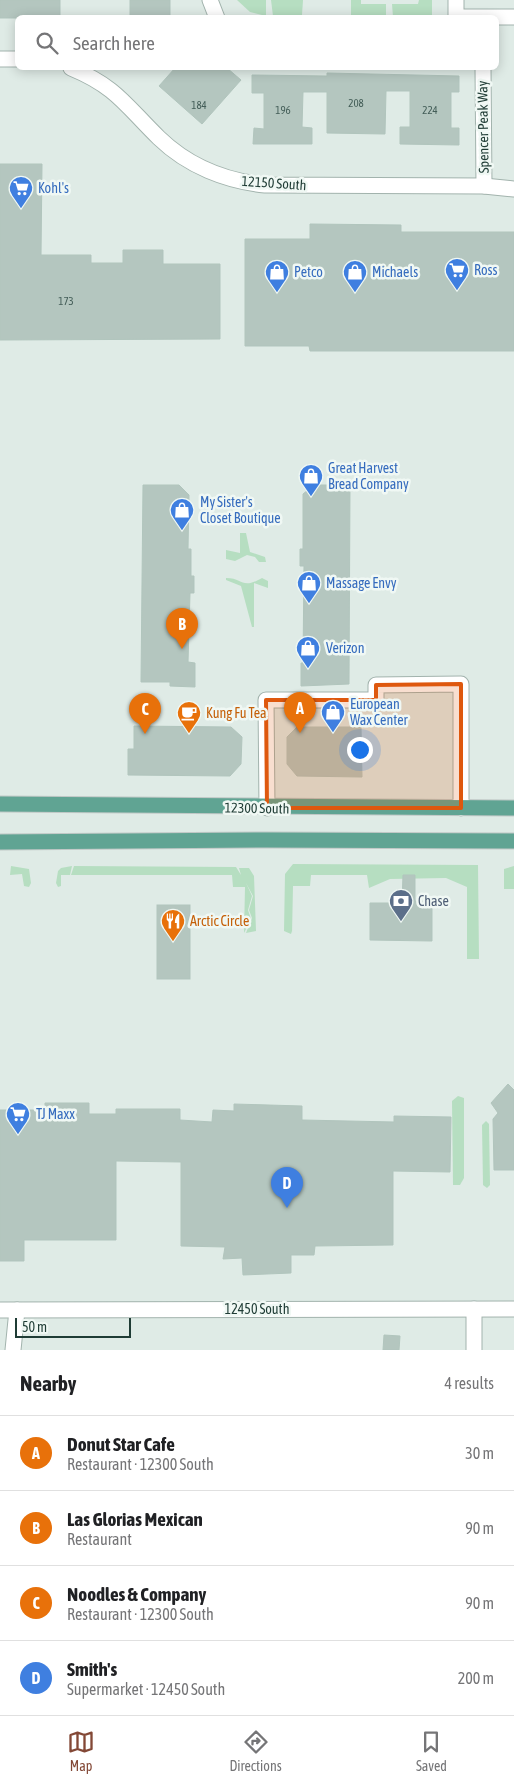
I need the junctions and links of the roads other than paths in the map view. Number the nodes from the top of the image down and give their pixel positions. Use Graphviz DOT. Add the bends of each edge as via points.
graph roads {
  1 [pos="210,0"];
  2 [pos="456,0"];
  3 [pos="216,15"];
  4 [pos="456,15"];
  5 [pos="499,17"];
  6 [pos="514,17"];
  7 [pos="0,59"];
  8 [pos="15,59"];
  9 [pos="76,70"];
  10 [pos="483,70"];
  11 [pos="484,186"];
  12 [pos="514,189"];
  13 [pos="0,804"];
  14 [pos="267,808"];
  15 [pos="461,808"];
  16 [pos="514,808"];
  17 [pos="514,841"];
  18 [pos="0,842"];
  19 [pos="474,1309"];
  20 [pos="514,1309"];
  21 [pos="0,1310"];
  22 [pos="17,1310"];
  23 [pos="13,1350"];
  24 [pos="474,1350"];
  1 -- 3 [label="street"];
  2 -- 4 [label="street"];
  5 -- 6 [label="street"];
  7 -- 8 [label="street"];
  9 -- 11 [label="street, 12150 South" via="96,79 120,96 160,139 182,157 235,180 275,186"];
  10 -- 11 [label="street, Spencer Peak Way"];
  11 -- 12 [label="street, 12150 South"];
  13 -- 14 [label="main road, 12300 South"];
  14 -- 15 [label="main road, 12300 South"];
  14 -- 15 [label="street" via="266,700 376,700 376,685 461,684"];
  15 -- 16 [label="main road, 12300 South"];
  17 -- 18 [label="main road"];
  19 -- 20 [label="street, 12450 South"];
  19 -- 22 [label="street, 12450 South"];
  19 -- 24 [label="street"];
  21 -- 22 [label="street, 12450 South"];
  22 -- 23 [label="street"];
}
